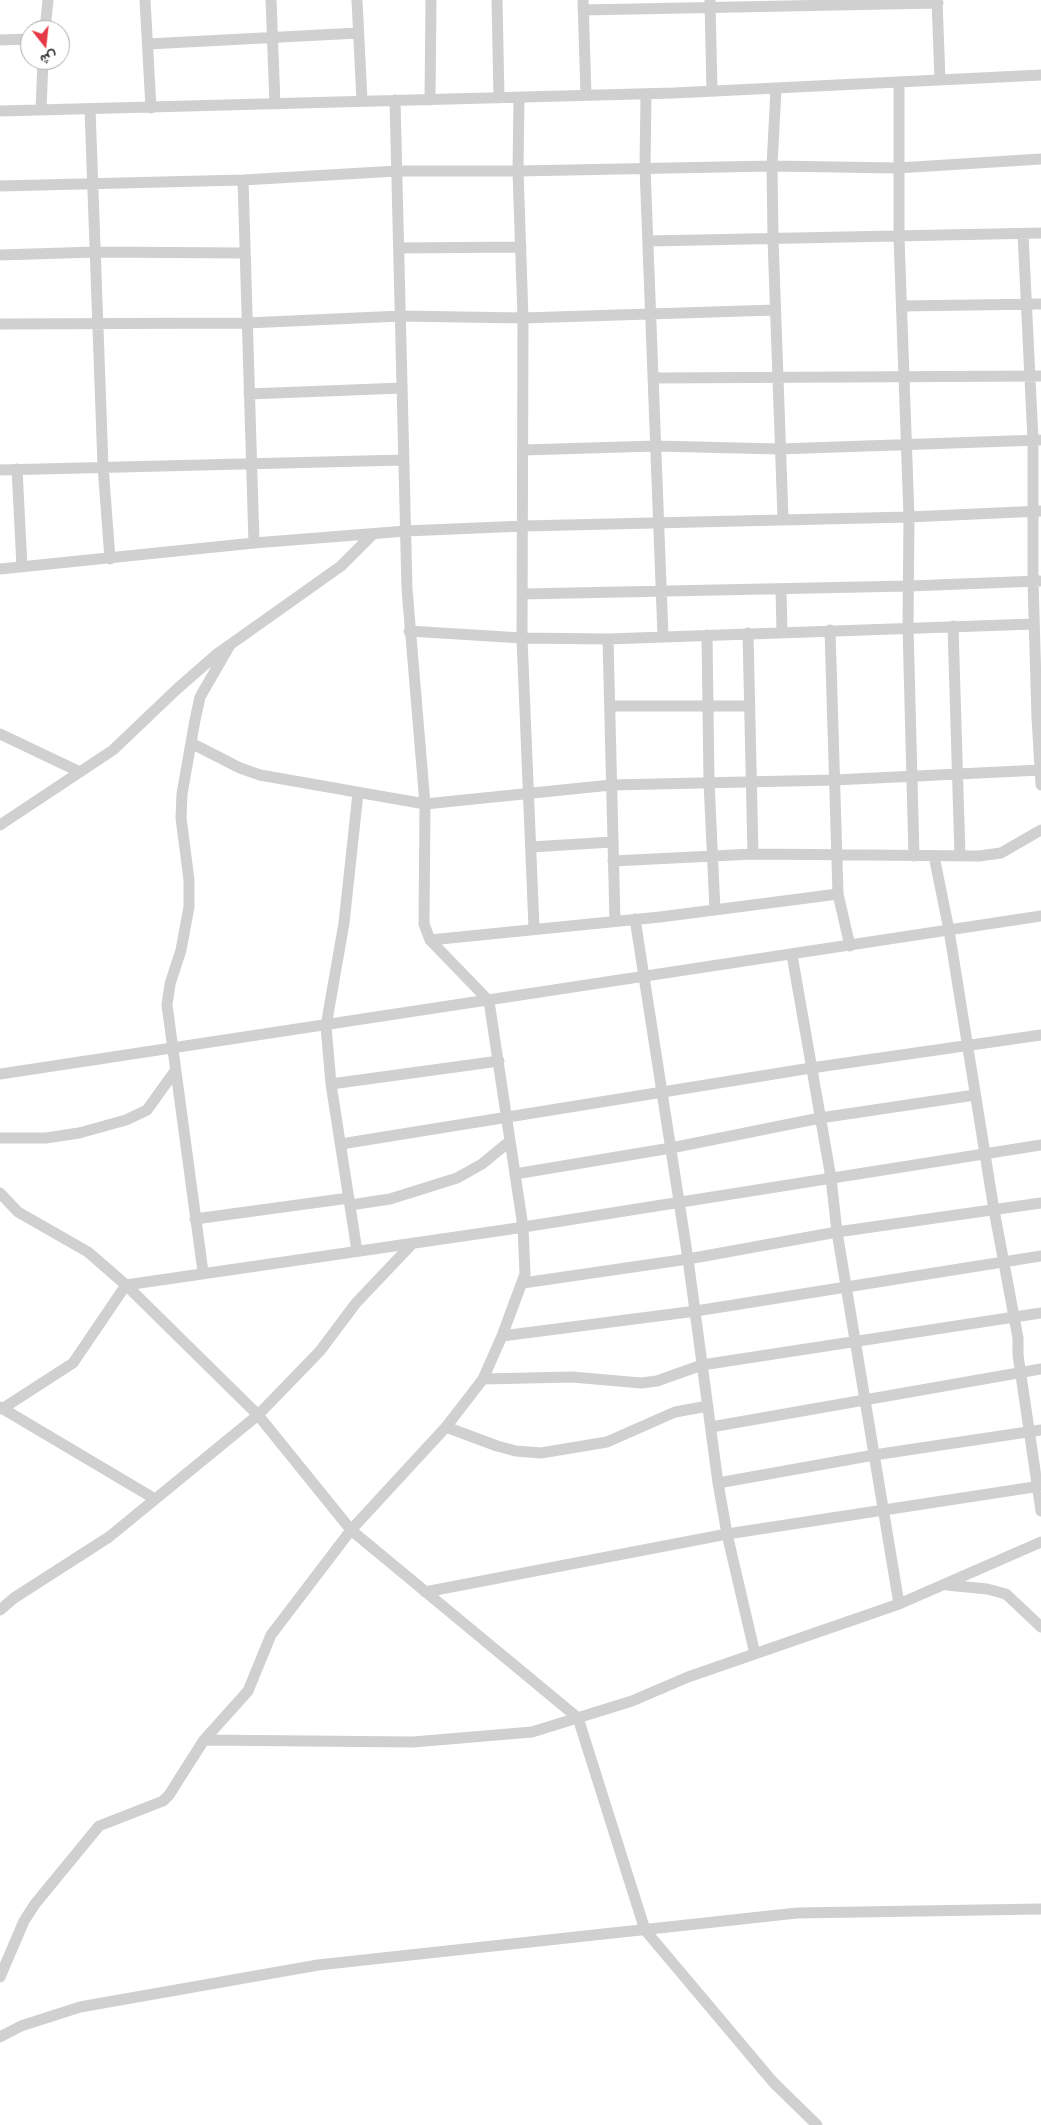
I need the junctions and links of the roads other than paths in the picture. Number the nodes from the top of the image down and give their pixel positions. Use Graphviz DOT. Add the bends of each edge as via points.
graph roads {
  1 [pos="48,0"];
  2 [pos="146,0"];
  3 [pos="270,0"];
  4 [pos="357,0"];
  5 [pos="431,0"];
  6 [pos="497,0"];
  7 [pos="938,1"];
  8 [pos="710,4"];
  9 [pos="583,5"];
  10 [pos="46,20"];
  11 [pos="358,33"];
  12 [pos="272,37"];
  13 [pos="20,39"];
  14 [pos="0,40"];
  15 [pos="148,44"];
  16 [pos="43,70"];
  17 [pos="1041,75"];
  18 [pos="940,80"];
  19 [pos="899,83"];
  20 [pos="776,89"];
  21 [pos="712,91"];
  22 [pos="646,94"];
  23 [pos="586,96"];
  24 [pos="499,98"];
  25 [pos="520,98"];
  26 [pos="394,100"];
  27 [pos="430,100"];
  28 [pos="362,101"];
  29 [pos="275,104"];
  30 [pos="151,108"];
  31 [pos="90,109"];
  32 [pos="41,110"];
  33 [pos="0,111"];
  34 [pos="1041,159"];
  35 [pos="772,166"];
  36 [pos="645,168"];
  37 [pos="898,168"];
  38 [pos="396,171"];
  39 [pos="518,172"];
  40 [pos="243,180"];
  41 [pos="93,184"];
  42 [pos="0,186"];
  43 [pos="1041,233"];
  44 [pos="1023,234"];
  45 [pos="899,237"];
  46 [pos="773,239"];
  47 [pos="649,241"];
  48 [pos="521,247"];
  49 [pos="399,248"];
  50 [pos="95,252"];
  51 [pos="243,253"];
  52 [pos="0,255"];
  53 [pos="1041,304"];
  54 [pos="1028,305"];
  55 [pos="902,306"];
  56 [pos="774,310"];
  57 [pos="652,314"];
  58 [pos="401,316"];
  59 [pos="524,318"];
  60 [pos="98,322"];
  61 [pos="0,324"];
  62 [pos="247,324"];
  63 [pos="1036,376"];
  64 [pos="904,377"];
  65 [pos="653,378"];
  66 [pos="777,378"];
  67 [pos="402,388"];
  68 [pos="249,394"];
  69 [pos="1037,440"];
  70 [pos="656,446"];
  71 [pos="907,446"];
  72 [pos="779,449"];
  73 [pos="524,450"];
  74 [pos="404,460"];
  75 [pos="251,464"];
  76 [pos="104,466"];
  77 [pos="17,469"];
  78 [pos="0,470"];
  79 [pos="1037,512"];
  80 [pos="909,517"];
  81 [pos="782,518"];
  82 [pos="658,522"];
  83 [pos="524,526"];
  84 [pos="406,531"];
  85 [pos="373,534"];
  86 [pos="254,543"];
  87 [pos="110,558"];
  88 [pos="22,567"];
  89 [pos="0,569"];
  90 [pos="1037,581"];
  91 [pos="909,586"];
  92 [pos="781,589"];
  93 [pos="662,592"];
  94 [pos="523,594"];
  95 [pos="1034,624"];
  96 [pos="953,626"];
  97 [pos="908,627"];
  98 [pos="830,630"];
  99 [pos="409,631"];
  100 [pos="782,632"];
  101 [pos="748,633"];
  102 [pos="706,635"];
  103 [pos="663,636"];
  104 [pos="522,638"];
  105 [pos="608,638"];
  106 [pos="230,645"];
  107 [pos="1038,660"];
  108 [pos="610,706"];
  109 [pos="707,706"];
  110 [pos="749,706"];
  111 [pos="1039,718"];
  112 [pos="0,734"];
  113 [pos="191,743"];
  114 [pos="1041,770"];
  115 [pos="80,772"];
  116 [pos="958,774"];
  117 [pos="912,777"];
  118 [pos="834,780"];
  119 [pos="751,781"];
  120 [pos="709,782"];
  121 [pos="611,785"];
  122 [pos="1041,785"];
  123 [pos="358,793"];
  124 [pos="528,794"];
  125 [pos="426,804"];
  126 [pos="0,825"];
  127 [pos="1041,830"];
  128 [pos="612,842"];
  129 [pos="530,848"];
  130 [pos="753,854"];
  131 [pos="837,854"];
  132 [pos="712,855"];
  133 [pos="914,856"];
  134 [pos="934,856"];
  135 [pos="960,856"];
  136 [pos="613,861"];
  137 [pos="838,894"];
  138 [pos="715,910"];
  139 [pos="1041,916"];
  140 [pos="635,919"];
  141 [pos="615,921"];
  142 [pos="534,928"];
  143 [pos="950,930"];
  144 [pos="430,940"];
  145 [pos="850,946"];
  146 [pos="792,955"];
  147 [pos="644,976"];
  148 [pos="489,1001"];
  149 [pos="326,1026"];
  150 [pos="1041,1035"];
  151 [pos="967,1046"];
  152 [pos="172,1049"];
  153 [pos="499,1061"];
  154 [pos="811,1068"];
  155 [pos="174,1071"];
  156 [pos="0,1074"];
  157 [pos="332,1084"];
  158 [pos="663,1093"];
  159 [pos="975,1095"];
  160 [pos="507,1118"];
  161 [pos="820,1118"];
  162 [pos="0,1138"];
  163 [pos="510,1142"];
  164 [pos="341,1144"];
  165 [pos="1041,1145"];
  166 [pos="671,1148"];
  167 [pos="985,1154"];
  168 [pos="515,1174"];
  169 [pos="831,1178"];
  170 [pos="0,1193"];
  171 [pos="349,1201"];
  172 [pos="680,1202"];
  173 [pos="1041,1203"];
  174 [pos="994,1210"];
  175 [pos="195,1219"];
  176 [pos="524,1228"];
  177 [pos="837,1232"];
  178 [pos="413,1243"];
  179 [pos="357,1251"];
  180 [pos="1041,1256"];
  181 [pos="688,1259"];
  182 [pos="1002,1261"];
  183 [pos="203,1272"];
  184 [pos="523,1283"];
  185 [pos="126,1285"];
  186 [pos="846,1288"];
  187 [pos="696,1311"];
  188 [pos="1041,1313"];
  189 [pos="1012,1317"];
  190 [pos="502,1336"];
  191 [pos="855,1343"];
  192 [pos="702,1365"];
  193 [pos="1041,1369"];
  194 [pos="1020,1373"];
  195 [pos="483,1379"];
  196 [pos="864,1401"];
  197 [pos="708,1406"];
  198 [pos="1,1408"];
  199 [pos="258,1415"];
  200 [pos="711,1427"];
  201 [pos="446,1428"];
  202 [pos="1035,1431"];
  203 [pos="874,1455"];
  204 [pos="718,1482"];
  205 [pos="1039,1486"];
  206 [pos="155,1499"];
  207 [pos="883,1510"];
  208 [pos="1041,1511"];
  209 [pos="351,1530"];
  210 [pos="727,1534"];
  211 [pos="1041,1542"];
  212 [pos="942,1585"];
  213 [pos="425,1592"];
  214 [pos="899,1604"];
  215 [pos="0,1610"];
  216 [pos="1041,1626"];
  217 [pos="755,1654"];
  218 [pos="578,1718"];
  219 [pos="204,1740"];
  220 [pos="1041,1909"];
  221 [pos="645,1930"];
  222 [pos="0,1977"];
  223 [pos="0,2037"];
  224 [pos="817,2125"];
  1 -- 10 [label="street"];
  2 -- 15 [label="street"];
  3 -- 12 [label="street"];
  4 -- 11 [label="street"];
  5 -- 27 [label="street"];
  6 -- 24 [label="street"];
  7 -- 8 [label="street"];
  7 -- 18 [label="street"];
  8 -- 9 [label="street"];
  8 -- 21 [label="street"];
  9 -- 23 [label="street"];
  11 -- 12 [label="street"];
  11 -- 28 [label="street"];
  12 -- 15 [label="street"];
  12 -- 29 [label="street"];
  13 -- 14 [label="street"];
  15 -- 30 [label="street"];
  16 -- 32 [label="street"];
  17 -- 18 [label="street"];
  18 -- 19 [label="street"];
  19 -- 20 [label="street"];
  19 -- 37 [label="street"];
  20 -- 21 [label="street"];
  20 -- 35 [label="street"];
  21 -- 22 [label="street"];
  22 -- 23 [label="street"];
  22 -- 36 [label="street"];
  23 -- 25 [label="street"];
  24 -- 25 [label="street"];
  24 -- 27 [label="street"];
  25 -- 39 [label="street"];
  26 -- 27 [label="street"];
  26 -- 28 [label="street"];
  26 -- 38 [label="street"];
  28 -- 29 [label="street"];
  29 -- 30 [label="street"];
  30 -- 31 [label="street"];
  31 -- 32 [label="street"];
  31 -- 41 [label="street"];
  32 -- 33 [label="street"];
  34 -- 37 [label="street"];
  35 -- 36 [label="street"];
  35 -- 37 [label="street"];
  35 -- 46 [label="street"];
  36 -- 39 [label="street"];
  36 -- 47 [label="street"];
  37 -- 45 [label="street"];
  38 -- 39 [label="street"];
  38 -- 40 [label="street"];
  38 -- 49 [label="street"];
  39 -- 48 [label="street"];
  40 -- 41 [label="street"];
  40 -- 51 [label="street"];
  41 -- 42 [label="street"];
  41 -- 50 [label="street"];
  43 -- 44 [label="street"];
  44 -- 45 [label="street"];
  44 -- 54 [label="street"];
  45 -- 46 [label="street"];
  45 -- 55 [label="street"];
  46 -- 47 [label="street"];
  46 -- 56 [label="street"];
  47 -- 57 [label="street"];
  48 -- 49 [label="street"];
  48 -- 59 [label="street"];
  49 -- 58 [label="street"];
  50 -- 51 [label="street"];
  50 -- 52 [label="street"];
  50 -- 60 [label="street"];
  51 -- 62 [label="street"];
  53 -- 54 [label="street"];
  54 -- 55 [label="street"];
  54 -- 63 [label="street"];
  55 -- 64 [label="street"];
  56 -- 57 [label="street"];
  56 -- 66 [label="street"];
  57 -- 59 [label="street"];
  57 -- 65 [label="street"];
  58 -- 59 [label="street"];
  58 -- 62 [label="street"];
  58 -- 67 [label="street"];
  59 -- 73 [label="street"];
  60 -- 61 [label="street"];
  60 -- 62 [label="street"];
  60 -- 76 [label="street"];
  62 -- 68 [label="street"];
  63 -- 64 [label="street"];
  63 -- 69 [label="street"];
  64 -- 66 [label="street"];
  64 -- 71 [label="street"];
  65 -- 66 [label="street"];
  65 -- 70 [label="street"];
  66 -- 72 [label="street"];
  67 -- 68 [label="street"];
  67 -- 74 [label="street"];
  68 -- 75 [label="street"];
  69 -- 71 [label="street"];
  69 -- 79 [label="street"];
  70 -- 72 [label="street"];
  70 -- 73 [label="street"];
  70 -- 82 [label="street"];
  71 -- 72 [label="street"];
  71 -- 80 [label="street"];
  72 -- 81 [label="street"];
  73 -- 83 [label="street"];
  74 -- 75 [label="street"];
  74 -- 84 [label="street"];
  75 -- 76 [label="street"];
  75 -- 86 [label="street"];
  76 -- 77 [label="street"];
  76 -- 87 [label="street"];
  77 -- 78 [label="street"];
  77 -- 88 [label="street"];
  79 -- 80 [label="street"];
  79 -- 90 [label="street"];
  80 -- 81 [label="street"];
  80 -- 91 [label="street"];
  81 -- 82 [label="street"];
  82 -- 83 [label="street"];
  82 -- 93 [label="street"];
  83 -- 84 [label="street"];
  83 -- 94 [label="street"];
  84 -- 85 [label="street"];
  84 -- 99 [label="street"];
  85 -- 86 [label="street"];
  85 -- 106 [label="street" via="341,566"];
  86 -- 87 [label="street"];
  87 -- 88 [label="street"];
  88 -- 89 [label="street"];
  90 -- 91 [label="street"];
  90 -- 95 [label="street"];
  91 -- 92 [label="street"];
  91 -- 97 [label="street"];
  92 -- 93 [label="street"];
  92 -- 100 [label="street"];
  93 -- 94 [label="street"];
  93 -- 103 [label="street"];
  94 -- 104 [label="street"];
  95 -- 96 [label="street"];
  95 -- 107 [label="street"];
  96 -- 97 [label="street"];
  96 -- 116 [label="street"];
  97 -- 98 [label="street"];
  97 -- 117 [label="street"];
  98 -- 100 [label="street"];
  98 -- 118 [label="street"];
  99 -- 104 [label="street"];
  99 -- 125 [label="street"];
  100 -- 101 [label="street"];
  101 -- 102 [label="street"];
  101 -- 110 [label="street"];
  102 -- 103 [label="street"];
  102 -- 109 [label="street"];
  103 -- 105 [label="street"];
  104 -- 105 [label="street"];
  104 -- 124 [label="street"];
  105 -- 108 [label="street"];
  106 -- 113 [label="street" via="200,697"];
  106 -- 115 [label="street" via="177,689 113,750"];
  107 -- 111 [label="street"];
  108 -- 109 [label="street"];
  108 -- 121 [label="street"];
  109 -- 110 [label="street"];
  109 -- 120 [label="street"];
  110 -- 119 [label="street"];
  111 -- 114 [label="street"];
  112 -- 115 [label="street"];
  113 -- 123 [label="street" via="253,773"];
  113 -- 152 [label="street" via="181,818 189,907 167,1005"];
  114 -- 116 [label="street"];
  114 -- 122 [label="street"];
  115 -- 126 [label="street"];
  116 -- 117 [label="street"];
  116 -- 135 [label="street"];
  117 -- 118 [label="street"];
  117 -- 133 [label="street"];
  118 -- 119 [label="street"];
  118 -- 131 [label="street"];
  119 -- 120 [label="street"];
  119 -- 130 [label="street"];
  120 -- 121 [label="street"];
  120 -- 132 [label="street"];
  121 -- 124 [label="street"];
  121 -- 128 [label="street"];
  123 -- 125 [label="street"];
  123 -- 149 [label="street" via="344,923"];
  124 -- 125 [label="street"];
  124 -- 129 [label="street"];
  125 -- 144 [label="street" via="424,915"];
  127 -- 135 [label="street" via="1001,853"];
  128 -- 129 [label="street"];
  128 -- 136 [label="street"];
  129 -- 142 [label="street"];
  130 -- 131 [label="street"];
  130 -- 132 [label="street"];
  131 -- 133 [label="street"];
  131 -- 137 [label="street"];
  132 -- 136 [label="street"];
  132 -- 138 [label="street"];
  133 -- 134 [label="street"];
  134 -- 135 [label="street"];
  134 -- 143 [label="street"];
  136 -- 141 [label="street"];
  137 -- 138 [label="street"];
  137 -- 145 [label="street"];
  138 -- 140 [label="street"];
  139 -- 143 [label="street"];
  140 -- 141 [label="street"];
  140 -- 147 [label="street"];
  141 -- 142 [label="street"];
  142 -- 144 [label="street"];
  143 -- 145 [label="street"];
  143 -- 151 [label="street"];
  144 -- 148 [label="street"];
  145 -- 146 [label="street"];
  146 -- 147 [label="street"];
  146 -- 154 [label="street"];
  147 -- 148 [label="street"];
  147 -- 158 [label="street"];
  148 -- 149 [label="street"];
  148 -- 153 [label="street"];
  149 -- 152 [label="street"];
  149 -- 157 [label="street"];
  150 -- 151 [label="street"];
  151 -- 154 [label="street"];
  151 -- 159 [label="street"];
  152 -- 155 [label="street"];
  152 -- 156 [label="street"];
  153 -- 157 [label="street"];
  153 -- 160 [label="street"];
  154 -- 158 [label="street"];
  154 -- 161 [label="street"];
  155 -- 162 [label="street" via="147,1110 126,1120 46,1138"];
  155 -- 175 [label="street"];
  157 -- 164 [label="street"];
  158 -- 160 [label="street"];
  158 -- 166 [label="street"];
  159 -- 161 [label="street"];
  159 -- 167 [label="street"];
  160 -- 163 [label="street"];
  160 -- 164 [label="street"];
  161 -- 166 [label="street"];
  161 -- 169 [label="street"];
  163 -- 168 [label="street"];
  163 -- 171 [label="street" via="457,1178 390,1199"];
  164 -- 171 [label="street"];
  165 -- 167 [label="street"];
  166 -- 168 [label="street"];
  166 -- 172 [label="street"];
  167 -- 169 [label="street"];
  167 -- 174 [label="street"];
  168 -- 176 [label="street"];
  169 -- 172 [label="street"];
  169 -- 177 [label="street"];
  170 -- 185 [label="street" via="18,1212 88,1252"];
  171 -- 175 [label="street"];
  171 -- 179 [label="street"];
  172 -- 176 [label="street"];
  172 -- 181 [label="street"];
  173 -- 174 [label="street"];
  174 -- 177 [label="street"];
  174 -- 182 [label="street"];
  175 -- 183 [label="street"];
  176 -- 178 [label="street"];
  176 -- 184 [label="street" via="526,1263"];
  177 -- 181 [label="street"];
  177 -- 186 [label="street"];
  178 -- 179 [label="street"];
  178 -- 199 [label="street" via="356,1303 320,1351"];
  179 -- 183 [label="street"];
  180 -- 182 [label="street"];
  181 -- 184 [label="street"];
  181 -- 187 [label="street"];
  182 -- 186 [label="street"];
  182 -- 189 [label="street"];
  183 -- 185 [label="street"];
  184 -- 190 [label="street"];
  185 -- 198 [label="street" via="73,1363"];
  185 -- 199 [label="street"];
  186 -- 187 [label="street"];
  186 -- 191 [label="street"];
  187 -- 190 [label="street"];
  187 -- 192 [label="street"];
  188 -- 189 [label="street"];
  189 -- 191 [label="street"];
  189 -- 194 [label="street" via="1018,1338"];
  190 -- 195 [label="street"];
  191 -- 192 [label="street"];
  191 -- 196 [label="street"];
  192 -- 195 [label="street" via="657,1381 641,1383 572,1377"];
  192 -- 197 [label="street"];
  193 -- 194 [label="street"];
  194 -- 196 [label="street"];
  194 -- 202 [label="street"];
  195 -- 201 [label="street"];
  196 -- 200 [label="street"];
  196 -- 203 [label="street"];
  197 -- 200 [label="street"];
  197 -- 201 [label="street" via="675,1412 607,1442 541,1453 516,1451"];
  198 -- 206 [label="street"];
  199 -- 206 [label="street"];
  199 -- 209 [label="street"];
  200 -- 204 [label="street"];
  201 -- 209 [label="street"];
  202 -- 203 [label="street"];
  202 -- 205 [label="street"];
  203 -- 204 [label="street"];
  203 -- 207 [label="street"];
  204 -- 210 [label="street"];
  205 -- 207 [label="street"];
  205 -- 208 [label="street"];
  206 -- 215 [label="street" via="90,1551"];
  207 -- 210 [label="street"];
  207 -- 214 [label="street"];
  209 -- 213 [label="street"];
  209 -- 219 [label="street" via="271,1635 248,1691"];
  210 -- 213 [label="street"];
  210 -- 217 [label="street"];
  211 -- 212 [label="street"];
  212 -- 214 [label="street"];
  212 -- 216 [label="street" via="987,1588 1006,1594"];
  213 -- 218 [label="street"];
  214 -- 217 [label="street"];
  217 -- 218 [label="street"];
  218 -- 219 [label="street" via="532,1732 413,1742"];
  218 -- 221 [label="street"];
  219 -- 222 [label="street" via="164,1801 99,1826 24,1921"];
  220 -- 221 [label="street" via="797,1913"];
  221 -- 223 [label="street" via="318,1966 80,2007 21,2026"];
  221 -- 224 [label="street" via="762,2069"];
}
